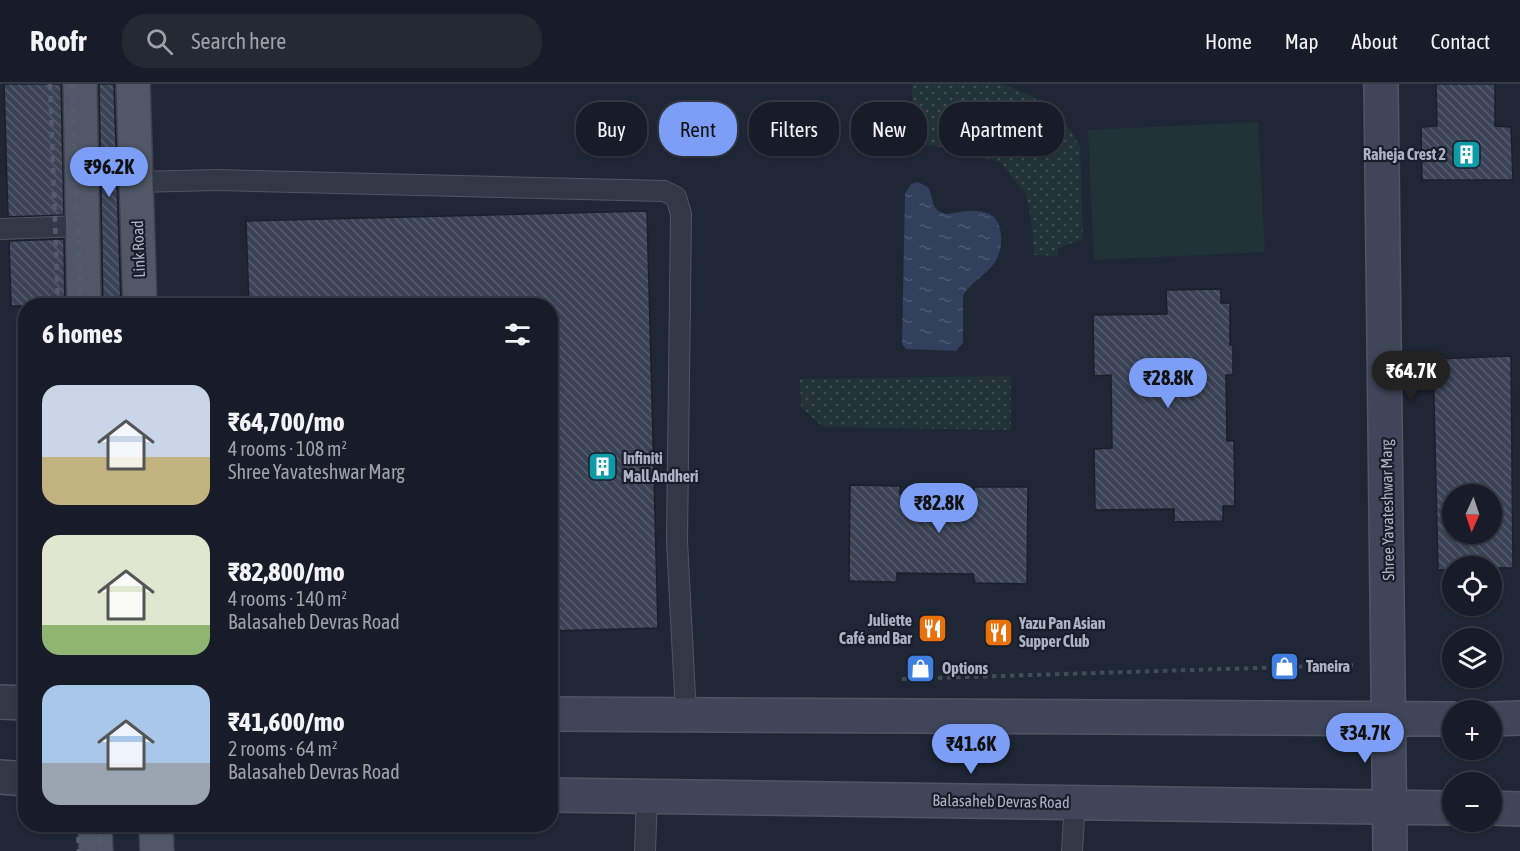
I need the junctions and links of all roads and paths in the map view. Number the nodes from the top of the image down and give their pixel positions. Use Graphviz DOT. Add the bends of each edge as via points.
graph roads {
  1 [pos="80,84"];
  2 [pos="133,84"];
  3 [pos="1381,84"];
  4 [pos="136,182"];
  5 [pos="82,226"];
  6 [pos="0,229"];
  7 [pos="84,298"];
  8 [pos="140,298"];
  9 [pos="1354,665"];
  10 [pos="893,680"];
  11 [pos="0,702"];
  12 [pos="18,703"];
  13 [pos="558,714"];
  14 [pos="686,715"];
  15 [pos="1502,718"];
  16 [pos="1520,718"];
  17 [pos="1442,719"];
  18 [pos="1390,720"];
  19 [pos="0,777"];
  20 [pos="18,778"];
  21 [pos="558,795"];
  22 [pos="648,796"];
  23 [pos="1075,801"];
  24 [pos="1392,807"];
  25 [pos="1442,808"];
  26 [pos="95,832"];
  27 [pos="156,832"];
  28 [pos="96,851"];
  29 [pos="157,851"];
  30 [pos="645,851"];
  31 [pos="1072,851"];
  32 [pos="1390,851"];
  1 -- 5 [label="main road"];
  2 -- 4 [label="main road, Link Road"];
  3 -- 18 [label="main road, Shree Yavateshwar Marg"];
  4 -- 8 [label="main road, Link Road"];
  4 -- 14 [label="lane" via="217,180 664,191 676,198 681,214 677,541"];
  5 -- 6 [label="lane"];
  5 -- 7 [label="main road"];
  9 -- 10 [label="path"];
  11 -- 12 [label="street"];
  13 -- 14 [label="main road"];
  14 -- 18 [label="main road"];
  15 -- 16 [label="main road"];
  17 -- 18 [label="main road"];
  18 -- 24 [label="main road, Shree Yavateshwar Marg"];
  19 -- 20 [label="street"];
  21 -- 22 [label="main road, Balasaheb Devras Road"];
  22 -- 23 [label="main road, Balasaheb Devras Road"];
  22 -- 30 [label="lane"];
  23 -- 24 [label="main road, Balasaheb Devras Road"];
  23 -- 31 [label="lane"];
  24 -- 25 [label="main road, Balasaheb Devras Road"];
  24 -- 32 [label="main road, Shree Yavateshwar Marg"];
  26 -- 28 [label="main road"];
  27 -- 29 [label="main road"];
}
